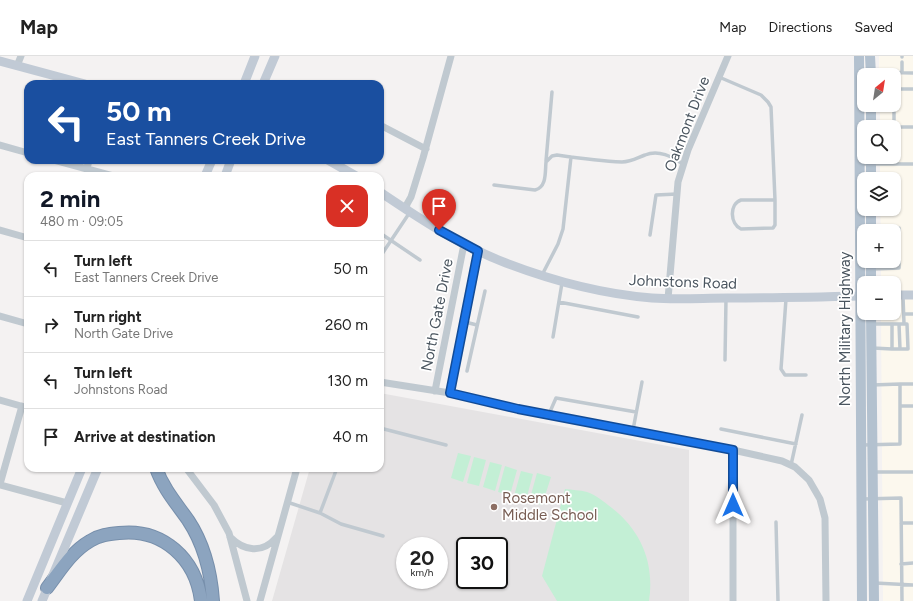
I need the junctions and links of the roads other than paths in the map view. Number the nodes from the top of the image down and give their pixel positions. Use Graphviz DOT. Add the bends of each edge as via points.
graph roads {
  1 [pos="20,56"];
  2 [pos="255,56"];
  3 [pos="275,56"];
  4 [pos="451,56"];
  5 [pos="728,56"];
  6 [pos="859,56"];
  7 [pos="870,56"];
  8 [pos="0,61"];
  9 [pos="902,62"];
  10 [pos="17,66"];
  11 [pos="860,68"];
  12 [pos="870,68"];
  13 [pos="902,73"];
  14 [pos="913,73"];
  15 [pos="719,77"];
  16 [pos="70,80"];
  17 [pos="246,80"];
  18 [pos="265,80"];
  19 [pos="901,89"];
  20 [pos="913,89"];
  21 [pos="552,92"];
  22 [pos="894,112"];
  23 [pos="384,127"];
  24 [pos="913,127"];
  25 [pos="0,145"];
  26 [pos="426,149"];
  27 [pos="24,152"];
  28 [pos="571,157"];
  29 [pos="546,162"];
  30 [pos="901,163"];
  31 [pos="69,164"];
  32 [pos="88,164"];
  33 [pos="335,164"];
  34 [pos="683,164"];
  35 [pos="859,164"];
  36 [pos="913,164"];
  37 [pos="87,169"];
  38 [pos="98,172"];
  39 [pos="349,172"];
  40 [pos="494,185"];
  41 [pos="677,194"];
  42 [pos="384,195"];
  43 [pos="775,200"];
  44 [pos="406,210"];
  45 [pos="0,230"];
  46 [pos="650,235"];
  47 [pos="384,236"];
  48 [pos="24,237"];
  49 [pos="391,240"];
  50 [pos="464,244"];
  51 [pos="384,251"];
  52 [pos="478,251"];
  53 [pos="420,260"];
  54 [pos="541,276"];
  55 [pos="862,276"];
  56 [pos="562,282"];
  57 [pos="485,291"];
  58 [pos="901,295"];
  59 [pos="913,295"];
  60 [pos="857,296"];
  61 [pos="726,298"];
  62 [pos="786,298"];
  63 [pos="668,299"];
  64 [pos="559,302"];
  65 [pos="901,303"];
  66 [pos="904,314"];
  67 [pos="913,314"];
  68 [pos="0,316"];
  69 [pos="638,317"];
  70 [pos="862,320"];
  71 [pos="871,320"];
  72 [pos="464,322"];
  73 [pos="24,323"];
  74 [pos="871,324"];
  75 [pos="892,324"];
  76 [pos="899,324"];
  77 [pos="906,324"];
  78 [pos="913,324"];
  79 [pos="477,325"];
  80 [pos="553,337"];
  81 [pos="872,348"];
  82 [pos="892,349"];
  83 [pos="900,349"];
  84 [pos="725,360"];
  85 [pos="467,371"];
  86 [pos="806,375"];
  87 [pos="642,382"];
  88 [pos="384,383"];
  89 [pos="861,384"];
  90 [pos="900,384"];
  91 [pos="913,384"];
  92 [pos="872,385"];
  93 [pos="435,391"];
  94 [pos="450,393"];
  95 [pos="0,400"];
  96 [pos="900,406"];
  97 [pos="913,406"];
  98 [pos="24,407"];
  99 [pos="24,410"];
  100 [pos="636,412"];
  101 [pos="548,414"];
  102 [pos="802,415"];
  103 [pos="384,429"];
  104 [pos="721,429"];
  105 [pos="633,430"];
  106 [pos="796,444"];
  107 [pos="446,445"];
  108 [pos="861,445"];
  109 [pos="872,445"];
  110 [pos="733,450"];
  111 [pos="791,465"];
  112 [pos="80,472"];
  113 [pos="96,472"];
  114 [pos="158,472"];
  115 [pos="189,472"];
  116 [pos="296,472"];
  117 [pos="336,472"];
  118 [pos="872,472"];
  119 [pos="913,472"];
  120 [pos="0,484"];
  121 [pos="862,499"];
  122 [pos="873,499"];
  123 [pos="287,502"];
  124 [pos="67,503"];
  125 [pos="320,513"];
  126 [pos="776,522"];
  127 [pos="902,523"];
  128 [pos="913,523"];
  129 [pos="383,536"];
  130 [pos="230,537"];
  131 [pos="278,537"];
  132 [pos="913,563"];
  133 [pos="901,564"];
  134 [pos="874,583"];
  135 [pos="862,584"];
  136 [pos="902,585"];
  137 [pos="913,585"];
  138 [pos="47,588"];
  139 [pos="27,601"];
  140 [pos="42,601"];
  141 [pos="201,601"];
  142 [pos="213,601"];
  143 [pos="247,601"];
  144 [pos="260,601"];
  145 [pos="733,601"];
  146 [pos="778,601"];
  147 [pos="826,601"];
  148 [pos="862,601"];
  149 [pos="874,601"];
  150 [pos="902,601"];
  1 -- 10 [label="street"];
  2 -- 17 [label="street"];
  3 -- 18 [label="street"];
  4 -- 26 [label="street"];
  5 -- 15 [label="street, Oakmont Drive"];
  6 -- 11 [label="main road, North Military Highway"];
  7 -- 12 [label="main road"];
  8 -- 10 [label="street"];
  9 -- 13 [label="lane"];
  10 -- 16 [label="street"];
  13 -- 14 [label="lane"];
  15 -- 34 [label="street, Oakmont Drive"];
  15 -- 43 [label="lane" via="761,95 768,102"];
  19 -- 20 [label="lane"];
  21 -- 29 [label="lane"];
  22 -- 24 [label="lane" via="894,127"];
  23 -- 26 [label="street"];
  25 -- 27 [label="street"];
  26 -- 44 [label="street"];
  28 -- 29 [label="lane" via="552,156"];
  28 -- 34 [label="lane" via="622,162 652,153 671,157"];
  28 -- 54 [label="lane" via="563,228 558,244"];
  29 -- 40 [label="lane" via="544,183 539,189"];
  30 -- 36 [label="lane"];
  31 -- 37 [label="street"];
  32 -- 37 [label="street"];
  33 -- 39 [label="street"];
  34 -- 41 [label="street, Oakmont Drive"];
  35 -- 55 [label="main road, North Military Highway"];
  37 -- 38 [label="street"];
  41 -- 46 [label="lane" via="656,195"];
  41 -- 63 [label="street, Oakmont Drive"];
  42 -- 44 [label="street, Johnstons Road"];
  43 -- 43 [label="lane" via="773,228 740,229 734,224 734,206 739,201"];
  44 -- 49 [label="lane" via="408,215"];
  44 -- 50 [label="street, Johnstons Road"];
  45 -- 48 [label="street"];
  47 -- 49 [label="lane"];
  49 -- 51 [label="lane"];
  49 -- 53 [label="lane"];
  50 -- 52 [label="street, Johnstons Road"];
  50 -- 93 [label="street, North Gate Drive"];
  52 -- 54 [label="street, Johnstons Road"];
  52 -- 72 [label="street, North Gate Drive"];
  54 -- 56 [label="street, Johnstons Road"];
  56 -- 63 [label="street, Johnstons Road" via="627,295"];
  56 -- 64 [label="lane"];
  57 -- 79 [label="lane"];
  58 -- 59 [label="street"];
  60 -- 62 [label="street, Johnstons Road"];
  61 -- 62 [label="street, Johnstons Road"];
  61 -- 63 [label="street, Johnstons Road"];
  61 -- 84 [label="lane"];
  62 -- 86 [label="lane" via="781,369 785,375"];
  64 -- 69 [label="lane"];
  64 -- 80 [label="lane"];
  65 -- 66 [label="lane"];
  66 -- 67 [label="lane"];
  66 -- 77 [label="lane"];
  68 -- 73 [label="street"];
  70 -- 89 [label="main road, North Military Highway"];
  71 -- 74 [label="main road, North Military Highway"];
  72 -- 79 [label="lane"];
  72 -- 94 [label="street, North Gate Drive"];
  74 -- 75 [label="lane"];
  74 -- 81 [label="main road, North Military Highway"];
  75 -- 76 [label="lane"];
  75 -- 82 [label="lane"];
  76 -- 77 [label="lane"];
  76 -- 83 [label="lane"];
  77 -- 78 [label="lane"];
  77 -- 83 [label="lane" via="908,348"];
  79 -- 85 [label="lane"];
  81 -- 82 [label="lane"];
  81 -- 92 [label="main road, North Military Highway"];
  82 -- 83 [label="lane"];
  87 -- 100 [label="lane"];
  88 -- 93 [label="street"];
  89 -- 92 [label="lane"];
  89 -- 108 [label="main road, North Military Highway"];
  90 -- 91 [label="lane"];
  90 -- 92 [label="lane"];
  90 -- 96 [label="lane"];
  92 -- 109 [label="main road, North Military Highway"];
  93 -- 94 [label="street"];
  94 -- 101 [label="street"];
  95 -- 98 [label="street"];
  96 -- 97 [label="lane"];
  96 -- 109 [label="lane" via="900,444"];
  99 -- 120 [label="street"];
  100 -- 101 [label="lane" via="556,398"];
  100 -- 105 [label="lane"];
  101 -- 105 [label="street"];
  102 -- 106 [label="lane"];
  103 -- 107 [label="lane"];
  104 -- 106 [label="lane"];
  105 -- 110 [label="street"];
  106 -- 111 [label="lane"];
  108 -- 109 [label="lane"];
  108 -- 121 [label="main road, North Military Highway"];
  109 -- 118 [label="main road, North Military Highway"];
  110 -- 111 [label="street" via="774,458"];
  110 -- 145 [label="street"];
  111 -- 147 [label="street" via="804,474 816,489 824,509"];
  112 -- 124 [label="street"];
  113 -- 138 [label="street"];
  114 -- 142 [label="highway" via="189,522 204,553"];
  115 -- 130 [label="street" via="214,505"];
  116 -- 123 [label="street"];
  117 -- 125 [label="lane"];
  118 -- 119 [label="lane"];
  118 -- 122 [label="main road, North Military Highway"];
  120 -- 124 [label="street"];
  121 -- 122 [label="lane"];
  121 -- 135 [label="main road, North Military Highway"];
  122 -- 127 [label="lane" via="901,498"];
  122 -- 134 [label="main road, North Military Highway"];
  123 -- 125 [label="lane"];
  123 -- 131 [label="street"];
  124 -- 139 [label="street"];
  125 -- 129 [label="lane" via="335,522"];
  126 -- 146 [label="lane"];
  127 -- 128 [label="lane"];
  127 -- 133 [label="lane"];
  130 -- 131 [label="street" via="241,546 254,550 267,546"];
  130 -- 143 [label="street"];
  131 -- 144 [label="street"];
  132 -- 133 [label="lane"];
  133 -- 136 [label="lane"];
  134 -- 135 [label="main road"];
  134 -- 136 [label="lane"];
  134 -- 149 [label="main road, North Military Highway"];
  135 -- 148 [label="main road, North Military Highway"];
  136 -- 137 [label="lane"];
  136 -- 150 [label="lane"];
  138 -- 140 [label="street"];
  138 -- 141 [label="highway" via="71,556 90,540 110,534 134,532 158,538 178,552 191,569"];
}
